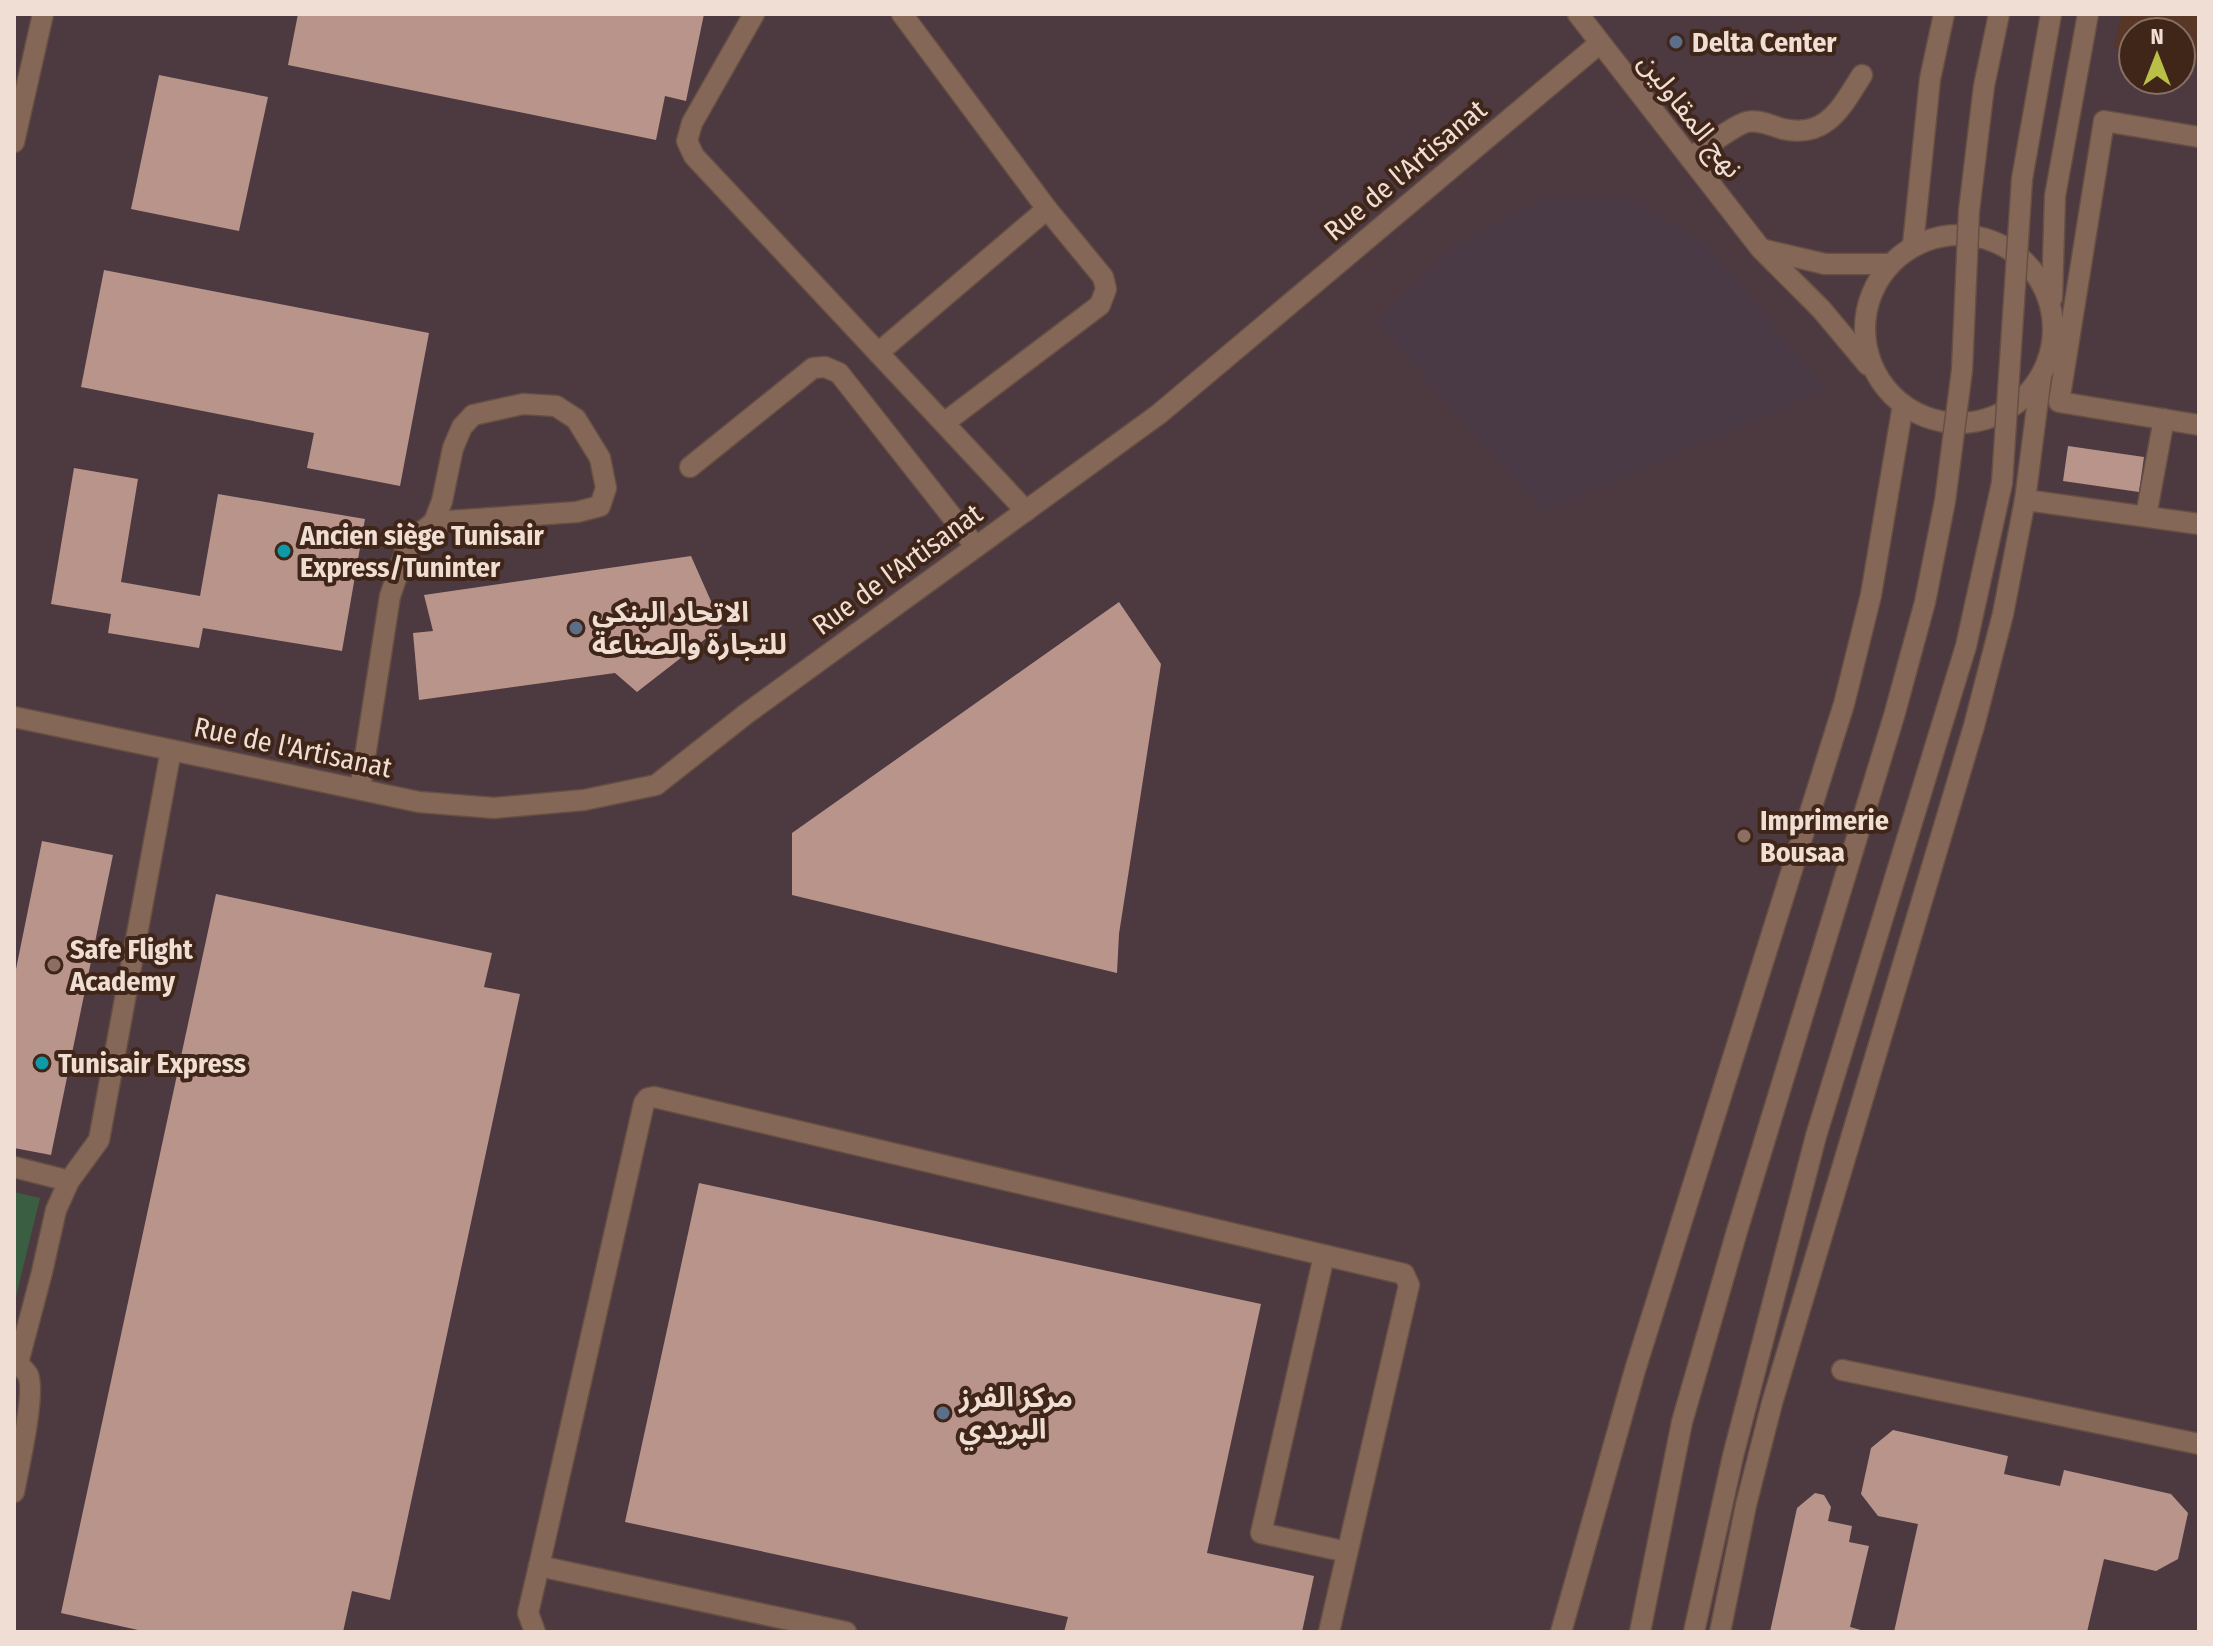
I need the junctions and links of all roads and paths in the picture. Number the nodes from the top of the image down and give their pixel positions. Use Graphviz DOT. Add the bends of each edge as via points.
graph roads {
  1 [pos="43,14"];
  2 [pos="754,14"];
  3 [pos="902,14"];
  4 [pos="1578,14"];
  5 [pos="1944,14"];
  6 [pos="1999,14"];
  7 [pos="2051,14"];
  8 [pos="2088,14"];
  9 [pos="1600,43"];
  10 [pos="1862,75"];
  11 [pos="2199,137"];
  12 [pos="14,142"];
  13 [pos="1690,158"];
  14 [pos="1047,209"];
  15 [pos="1913,245"];
  16 [pos="1761,249"];
  17 [pos="1889,264"];
  18 [pos="2052,306"];
  19 [pos="878,353"];
  20 [pos="1876,375"];
  21 [pos="2041,376"];
  22 [pos="1903,405"];
  23 [pos="2164,419"];
  24 [pos="944,423"];
  25 [pos="2199,425"];
  26 [pos="690,467"];
  27 [pos="2025,500"];
  28 [pos="1026,511"];
  29 [pos="2146,516"];
  30 [pos="434,522"];
  31 [pos="2199,524"];
  32 [pos="976,547"];
  33 [pos="14,717"];
  34 [pos="171,750"];
  35 [pos="360,789"];
  36 [pos="14,1167"];
  37 [pos="69,1181"];
  38 [pos="1324,1256"];
  39 [pos="16,1363"];
  40 [pos="1842,1370"];
  41 [pos="2199,1444"];
  42 [pos="14,1492"];
  43 [pos="1347,1552"];
  44 [pos="539,1566"];
  45 [pos="535,1632"];
  46 [pos="846,1632"];
  47 [pos="1329,1632"];
  48 [pos="1561,1632"];
  49 [pos="1640,1632"];
  50 [pos="1694,1632"];
  51 [pos="1720,1632"];
  1 -- 12 [label="street"];
  2 -- 19 [label="street" via="687,141 694,156"];
  3 -- 14 [label="street"];
  4 -- 9 [label="street, نهج المقاولين"];
  5 -- 15 [label="street" via="1930,79"];
  6 -- 49 [label="street, bridge" via="1969,211 1962,370 1925,602 1682,1422"];
  7 -- 50 [label="street, bridge" via="2022,179 2002,483 1969,631 1816,1136 1733,1456"];
  8 -- 18 [label="street" via="2055,196"];
  9 -- 13 [label="street, نهج المقاولين"];
  9 -- 28 [label="street, Rue de l'Artisanat" via="1159,414"];
  10 -- 13 [label="street" via="1834,118 1817,128 1801,131 1745,122"];
  11 -- 23 [label="street" via="2104,121 2059,402"];
  13 -- 16 [label="street, نهج المقاولين"];
  14 -- 19 [label="street"];
  14 -- 24 [label="street" via="1103,277 1106,289 1100,305"];
  15 -- 17 [label="street"];
  15 -- 18 [label="street" via="1940,236 1997,241 2040,279"];
  16 -- 17 [label="street" via="1825,264"];
  16 -- 20 [label="street, نهج المقاولين"];
  17 -- 20 [label="street" via="1873,289 1865,317 1866,347"];
  18 -- 21 [label="street" via="2051,354"];
  19 -- 24 [label="street"];
  20 -- 22 [label="street"];
  21 -- 22 [label="street" via="2014,405 1978,421 1926,418"];
  21 -- 27 [label="street"];
  22 -- 48 [label="street" via="1871,595 1844,704 1635,1370"];
  23 -- 25 [label="street"];
  23 -- 29 [label="street"];
  24 -- 28 [label="street"];
  26 -- 32 [label="street" via="813,368 825,367 839,373"];
  27 -- 29 [label="street"];
  27 -- 51 [label="street" via="1974,726 1772,1403"];
  28 -- 32 [label="street, Rue de l'Artisanat"];
  29 -- 31 [label="street"];
  30 -- 30 [label="street" via="453,448 473,415 523,404 556,406 576,419 600,458 606,488 600,506"];
  30 -- 35 [label="street" via="405,553 390,596"];
  32 -- 35 [label="street, Rue de l'Artisanat" via="656,785 584,800 494,808 419,802"];
  33 -- 34 [label="street, Rue de l'Artisanat"];
  34 -- 35 [label="street, Rue de l'Artisanat"];
  34 -- 37 [label="street" via="99,1140"];
  36 -- 37 [label="street"];
  37 -- 39 [label="street" via="56,1210"];
  38 -- 43 [label="street" via="1404,1274 1409,1285"];
  38 -- 43 [label="street" via="1261,1533"];
  38 -- 44 [label="street" via="648,1098"];
  39 -- 42 [label="street" via="29,1383"];
  40 -- 41 [label="street"];
  43 -- 47 [label="street"];
  44 -- 45 [label="street" via="528,1613"];
  44 -- 46 [label="street"];
}
